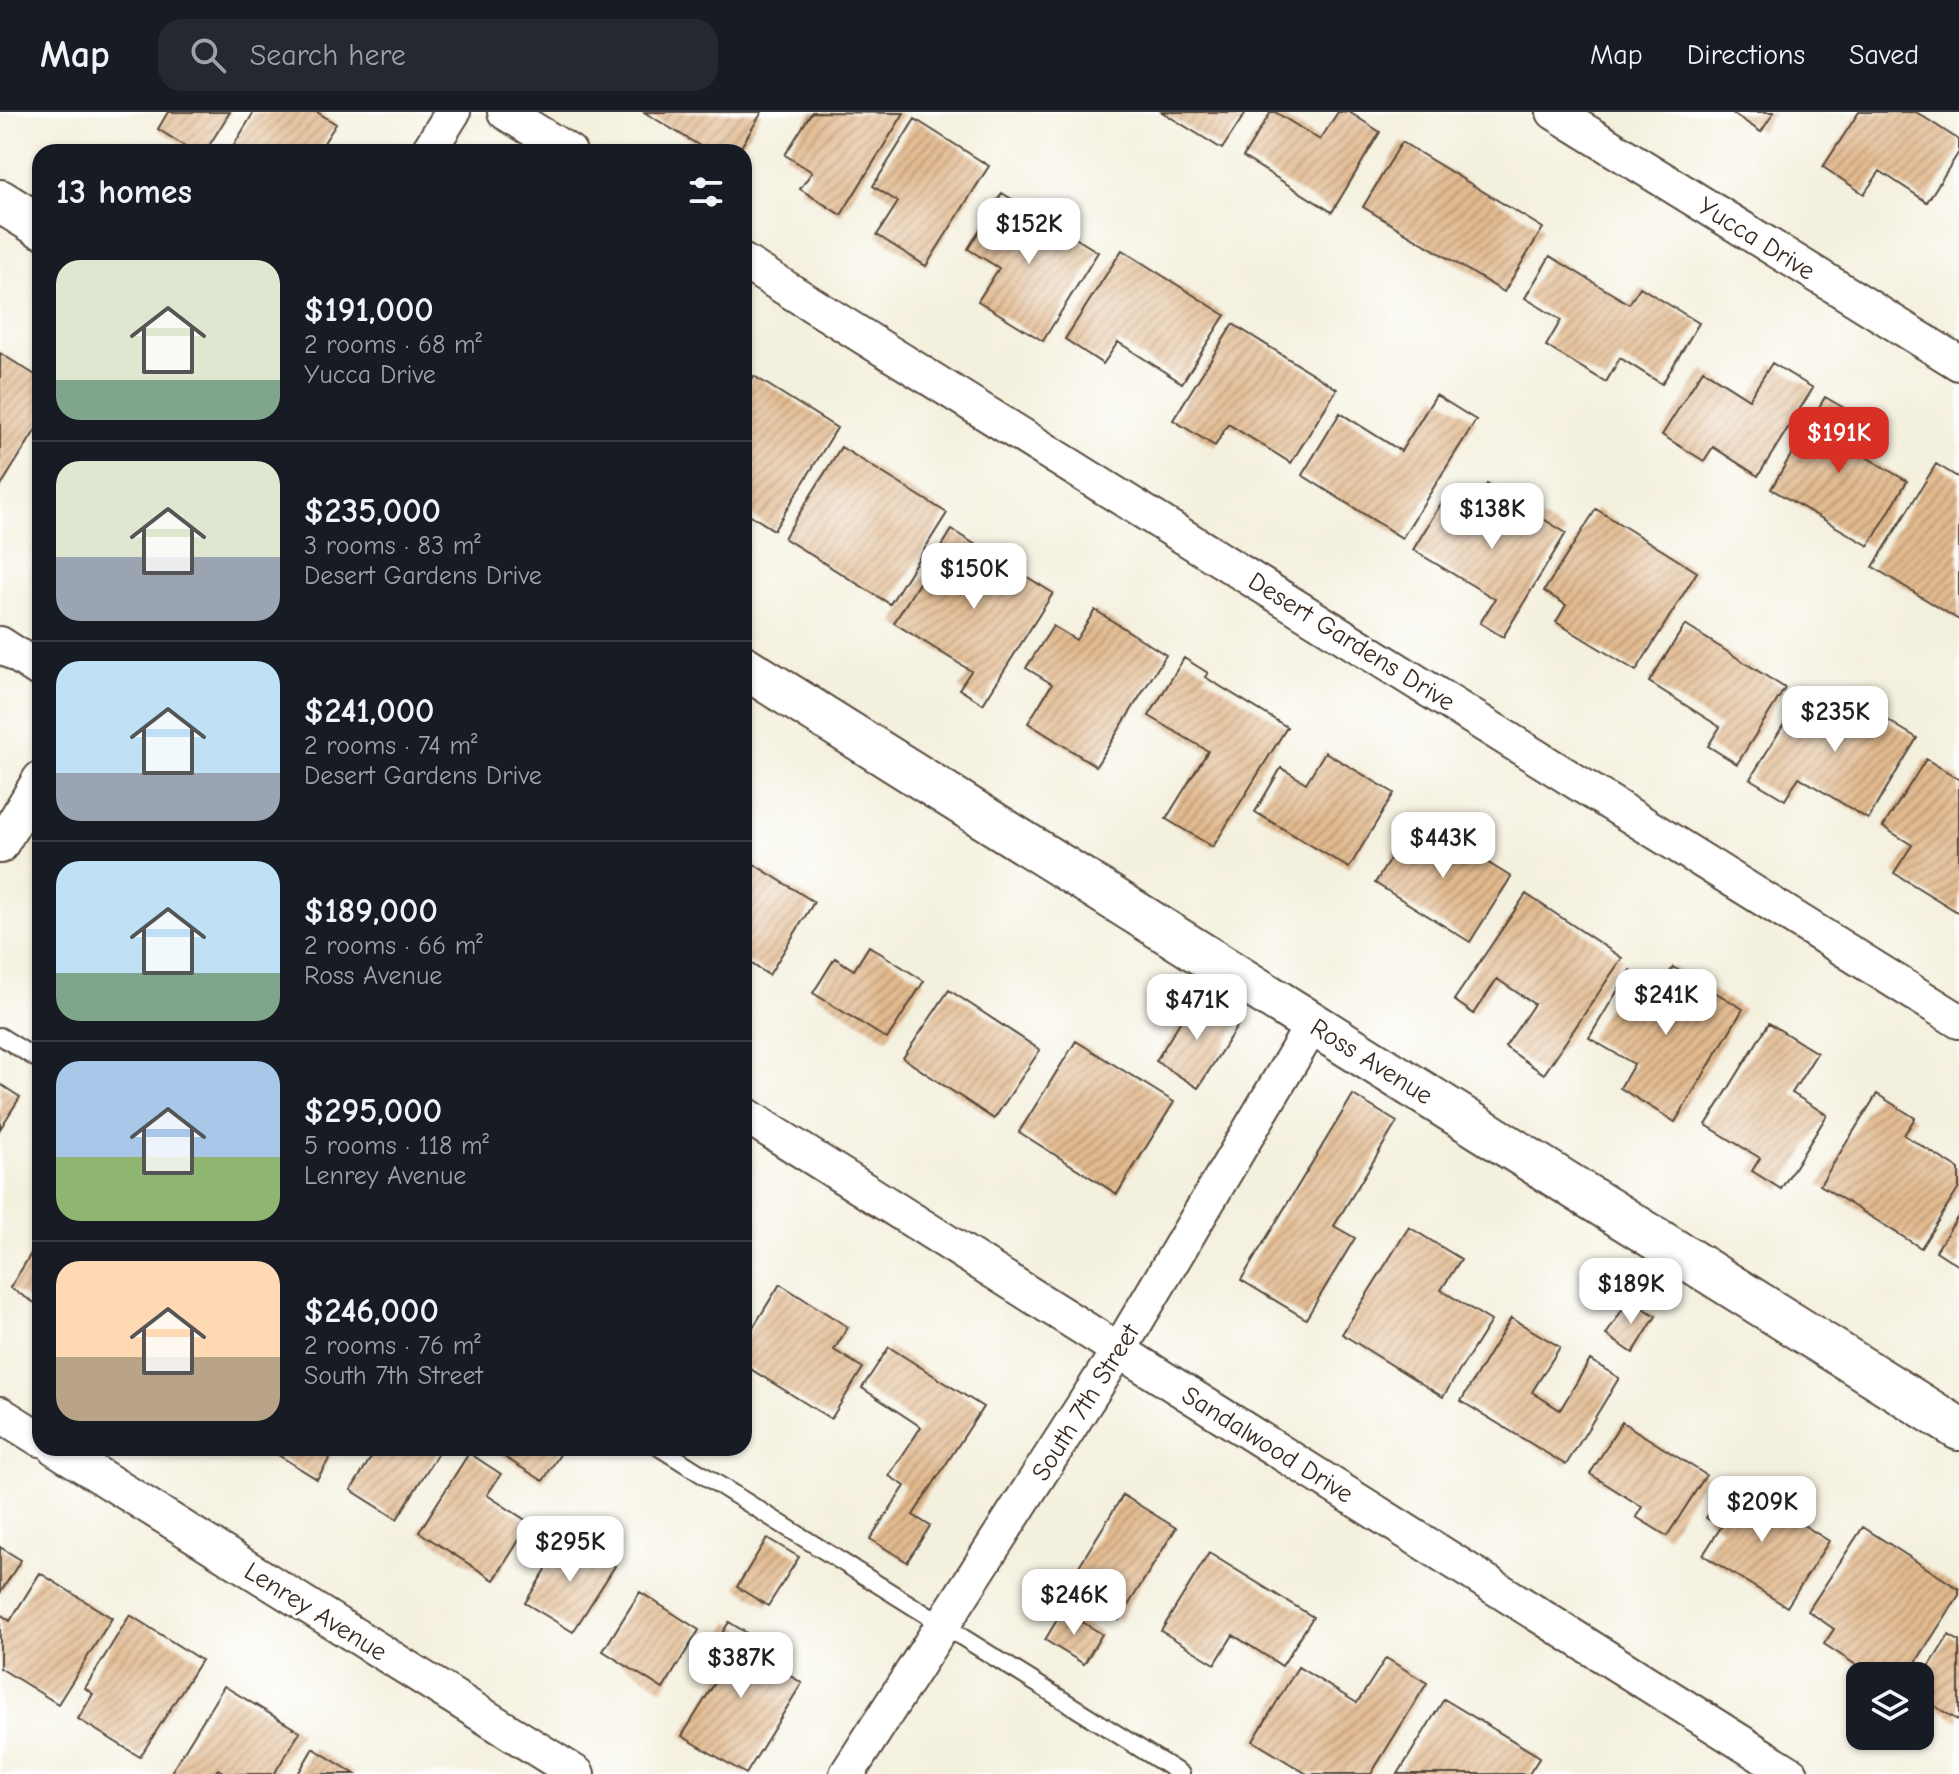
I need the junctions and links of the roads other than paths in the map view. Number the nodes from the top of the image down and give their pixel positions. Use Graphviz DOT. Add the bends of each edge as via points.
graph roads {
  1 [pos="453,112"];
  2 [pos="505,112"];
  3 [pos="1554,112"];
  4 [pos="433,144"];
  5 [pos="556,144"];
  6 [pos="0,201"];
  7 [pos="32,221"];
  8 [pos="752,267"];
  9 [pos="1959,363"];
  10 [pos="0,644"];
  11 [pos="32,665"];
  12 [pos="752,672"];
  13 [pos="32,792"];
  14 [pos="0,846"];
  15 [pos="1959,1021"];
  16 [pos="1313,1024"];
  17 [pos="0,1036"];
  18 [pos="32,1056"];
  19 [pos="752,1119"];
  20 [pos="1119,1350"];
  21 [pos="0,1414"];
  22 [pos="1959,1429"];
  23 [pos="32,1434"];
  24 [pos="68,1456"];
  25 [pos="673,1456"];
  26 [pos="943,1625"];
  27 [pos="577,1774"];
  28 [pos="847,1774"];
  29 [pos="1181,1774"];
  30 [pos="1791,1774"];
  1 -- 4 [label="street"];
  2 -- 5 [label="street"];
  3 -- 9 [label="street, Yucca Drive"];
  6 -- 7 [label="street"];
  8 -- 15 [label="street, Desert Gardens Drive"];
  10 -- 11 [label="street"];
  12 -- 16 [label="street, Ross Avenue"];
  13 -- 14 [label="street"];
  16 -- 20 [label="street, South 7th Street"];
  16 -- 22 [label="street, Ross Avenue"];
  17 -- 18 [label="lane"];
  19 -- 20 [label="street, Sandalwood Drive"];
  20 -- 26 [label="street, South 7th Street"];
  20 -- 30 [label="street, Sandalwood Drive"];
  21 -- 23 [label="street"];
  24 -- 27 [label="street, Lenrey Avenue"];
  25 -- 26 [label="lane"];
  26 -- 28 [label="street, South 7th Street"];
  26 -- 29 [label="lane"];
}
